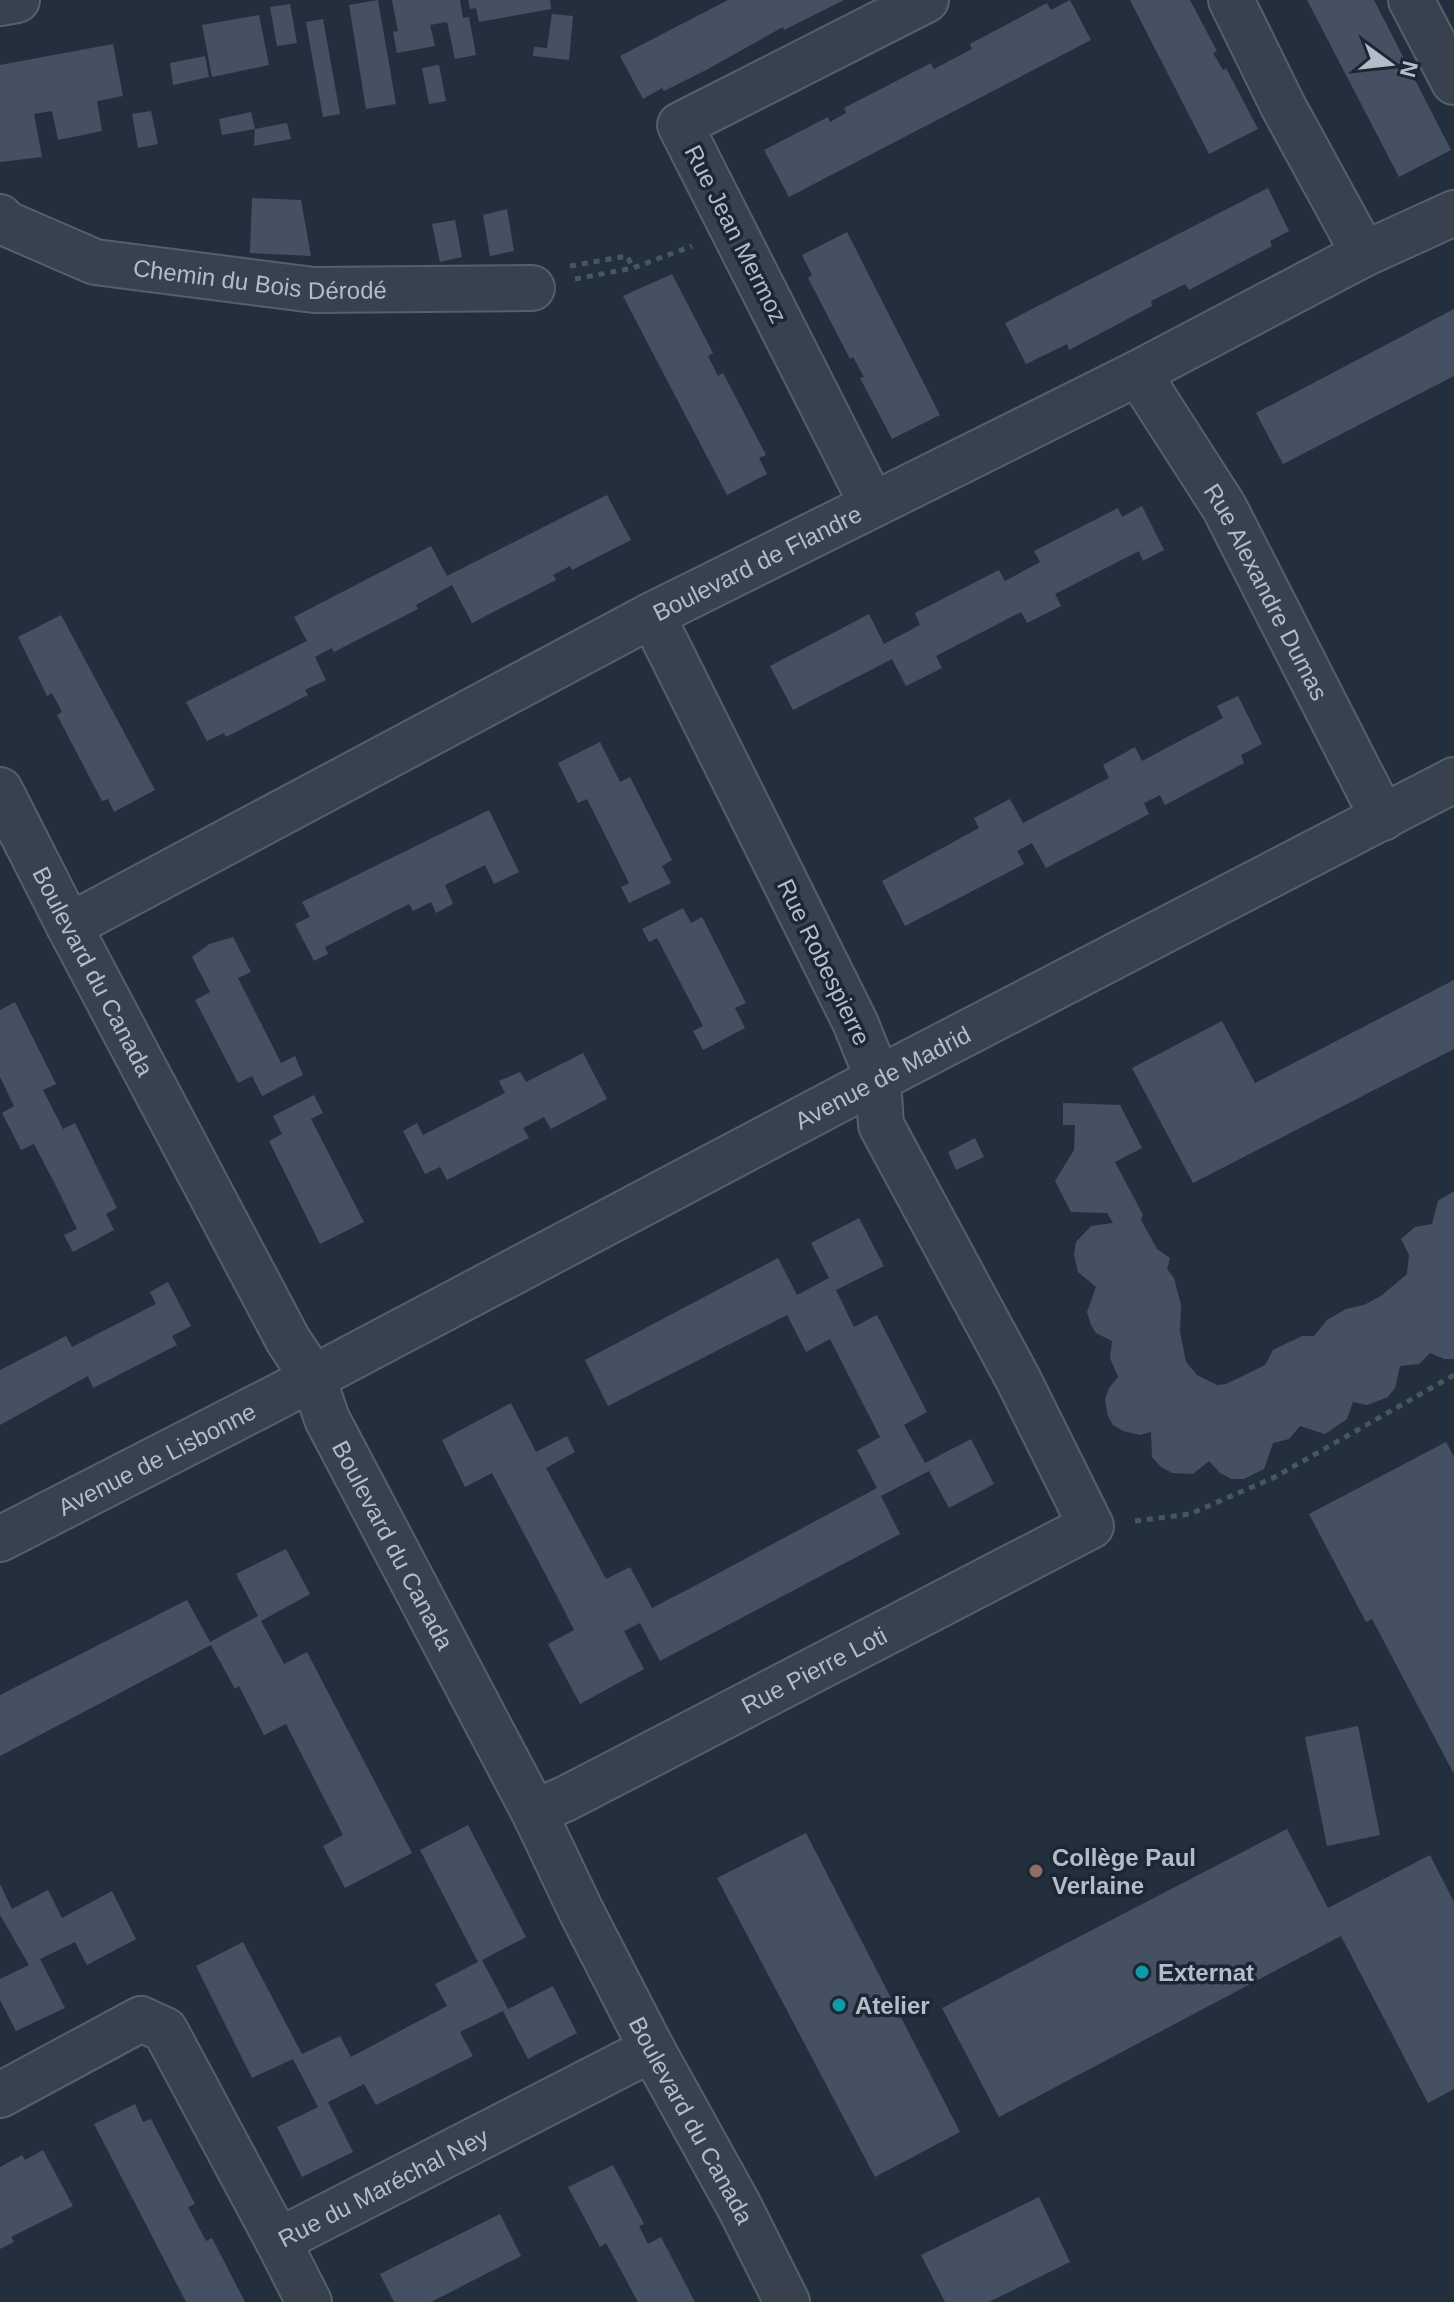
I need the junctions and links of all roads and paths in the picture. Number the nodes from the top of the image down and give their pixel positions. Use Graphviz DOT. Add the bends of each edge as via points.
graph roads {
  1 [pos="17,0"];
  2 [pos="926,0"];
  3 [pos="1231,0"];
  4 [pos="1411,0"];
  5 [pos="0,3"];
  6 [pos="1454,82"];
  7 [pos="1454,213"];
  8 [pos="0,217"];
  9 [pos="734,231"];
  10 [pos="1364,254"];
  11 [pos="633,268"];
  12 [pos="532,288"];
  13 [pos="1138,373"];
  14 [pos="872,504"];
  15 [pos="652,615"];
  16 [pos="1454,780"];
  17 [pos="6,818"];
  18 [pos="1383,818"];
  19 [pos="69,926"];
  20 [pos="878,1079"];
  21 [pos="1454,1375"];
  22 [pos="313,1378"];
  23 [pos="1091,1526"];
  24 [pos="0,1539"];
  25 [pos="534,1812"];
  26 [pos="652,2049"];
  27 [pos="0,2095"];
  28 [pos="278,2241"];
  29 [pos="309,2302"];
  30 [pos="787,2302"];
  1 -- 5 [label="street"];
  2 -- 9 [label="street, Rue Jean Mermoz" via="680,125"];
  3 -- 10 [label="street"];
  4 -- 6 [label="street"];
  7 -- 10 [label="street, Boulevard de Flandre"];
  8 -- 12 [label="street, Chemin du Bois Dérodé" via="95,262 314,290"];
  9 -- 11 [label="path"];
  9 -- 14 [label="street, Rue Jean Mermoz"];
  10 -- 13 [label="street, Boulevard de Flandre"];
  11 -- 12 [label="path"];
  11 -- 12 [label="path" via="627,256 539,272"];
  13 -- 14 [label="street, Boulevard de Flandre"];
  13 -- 18 [label="street, Rue Alexandre Dumas" via="1224,507"];
  14 -- 15 [label="street, Boulevard de Flandre"];
  15 -- 19 [label="street, Boulevard de Flandre"];
  15 -- 20 [label="street, Rue Robespierre" via="855,1022"];
  16 -- 18 [label="street, Avenue de Madrid"];
  17 -- 19 [label="street, Boulevard du Canada"];
  18 -- 20 [label="street, Avenue de Madrid"];
  19 -- 22 [label="street, Boulevard du Canada"];
  20 -- 22 [label="street, Avenue de Madrid"];
  20 -- 23 [label="street, Rue Robespierre" via="881,1125"];
  21 -- 23 [label="path" via="1275,1477 1190,1514"];
  22 -- 24 [label="street, Avenue de Lisbonne"];
  22 -- 25 [label="street, Boulevard du Canada" via="327,1419"];
  23 -- 25 [label="street, Rue Pierre Loti"];
  25 -- 26 [label="street, Boulevard du Canada"];
  26 -- 28 [label="street, Rue du Maréchal Ney"];
  26 -- 30 [label="street, Boulevard du Canada"];
  27 -- 28 [label="street, Rue du Maréchal Ney" via="141,2019 165,2030"];
  28 -- 29 [label="street"];
}
